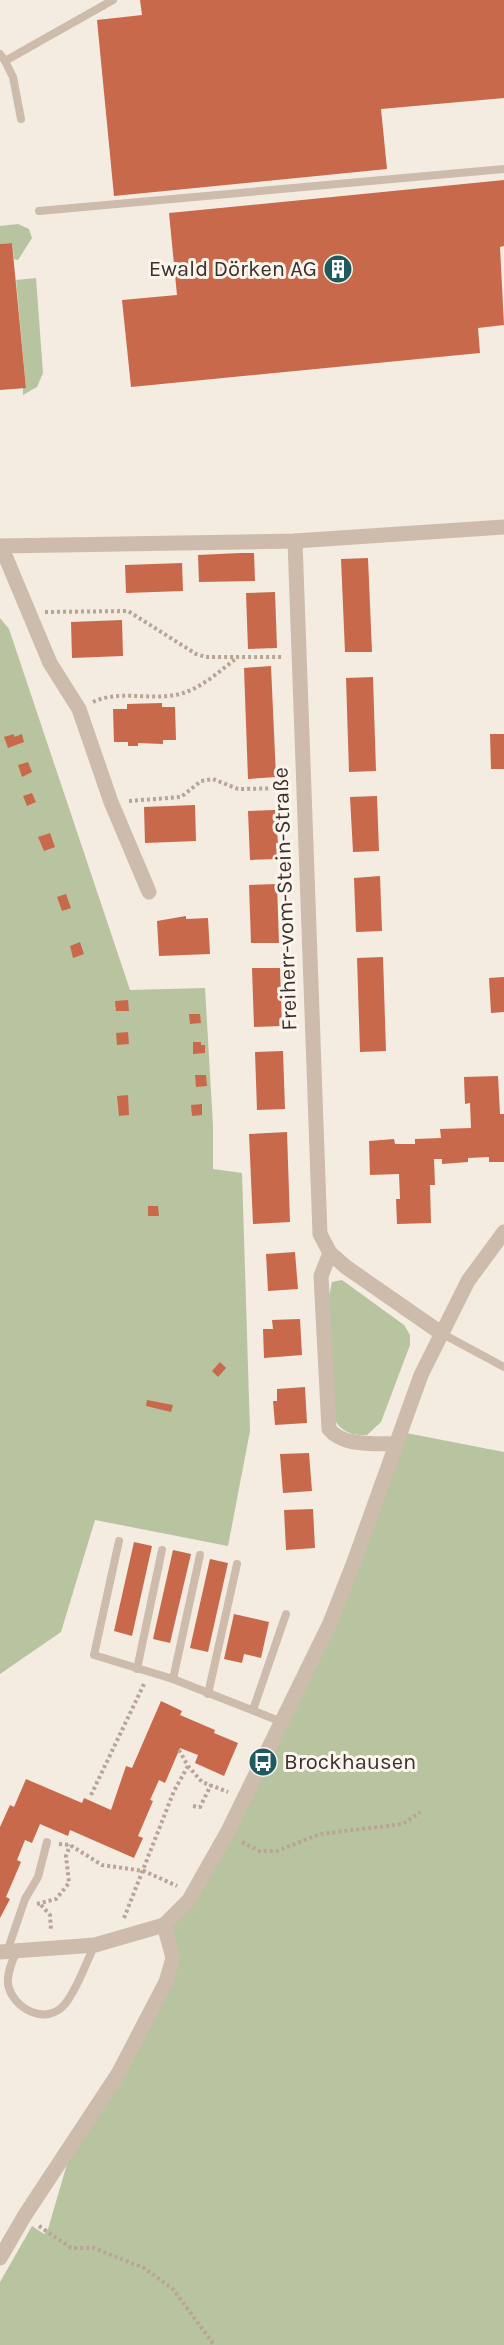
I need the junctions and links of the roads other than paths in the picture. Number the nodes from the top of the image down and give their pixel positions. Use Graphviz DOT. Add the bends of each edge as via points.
graph roads {
  1 [pos="113,0"];
  2 [pos="3,57"];
  3 [pos="21,119"];
  4 [pos="504,169"];
  5 [pos="39,211"];
  6 [pos="504,526"];
  7 [pos="295,542"];
  8 [pos="1,546"];
  9 [pos="149,892"];
  10 [pos="504,1232"];
  11 [pos="330,1253"];
  12 [pos="441,1333"];
  13 [pos="504,1367"];
  14 [pos="396,1444"];
  15 [pos="119,1541"];
  16 [pos="162,1550"];
  17 [pos="200,1555"];
  18 [pos="237,1564"];
  19 [pos="286,1614"];
  20 [pos="136,1668"];
  21 [pos="173,1679"];
  22 [pos="207,1694"];
  23 [pos="253,1710"];
  24 [pos="282,1722"];
  25 [pos="47,1842"];
  26 [pos="165,1925"];
  27 [pos="95,1946"];
  28 [pos="7,1952"];
  29 [pos="0,2258"];
  1 -- 2 [label="lane"];
  2 -- 3 [label="lane" via="13,77"];
  4 -- 5 [label="lane"];
  6 -- 7 [label="street"];
  7 -- 8 [label="street"];
  7 -- 11 [label="street, Freiherr-vom-Stein-Straße" via="320,1234"];
  8 -- 9 [label="street" via="50,663 79,709 111,802"];
  10 -- 12 [label="street" via="468,1281"];
  11 -- 12 [label="street"];
  11 -- 14 [label="street" via="321,1276 329,1429 336,1438 348,1441"];
  12 -- 13 [label="lane"];
  12 -- 14 [label="street"];
  14 -- 24 [label="street" via="330,1623"];
  15 -- 20 [label="lane" via="94,1655"];
  16 -- 20 [label="lane"];
  17 -- 21 [label="lane"];
  18 -- 22 [label="lane"];
  19 -- 23 [label="lane"];
  20 -- 21 [label="lane"];
  21 -- 22 [label="lane"];
  22 -- 23 [label="lane"];
  23 -- 24 [label="lane"];
  24 -- 26 [label="street" via="217,1854 189,1900"];
  25 -- 28 [label="lane" via="38,1877 25,1899"];
  26 -- 27 [label="street"];
  26 -- 29 [label="street" via="173,1958 166,1982 118,2074"];
  27 -- 28 [label="street"];
  27 -- 28 [label="lane" via="64,2006 40,2015 20,2005 11,1995"];
}
